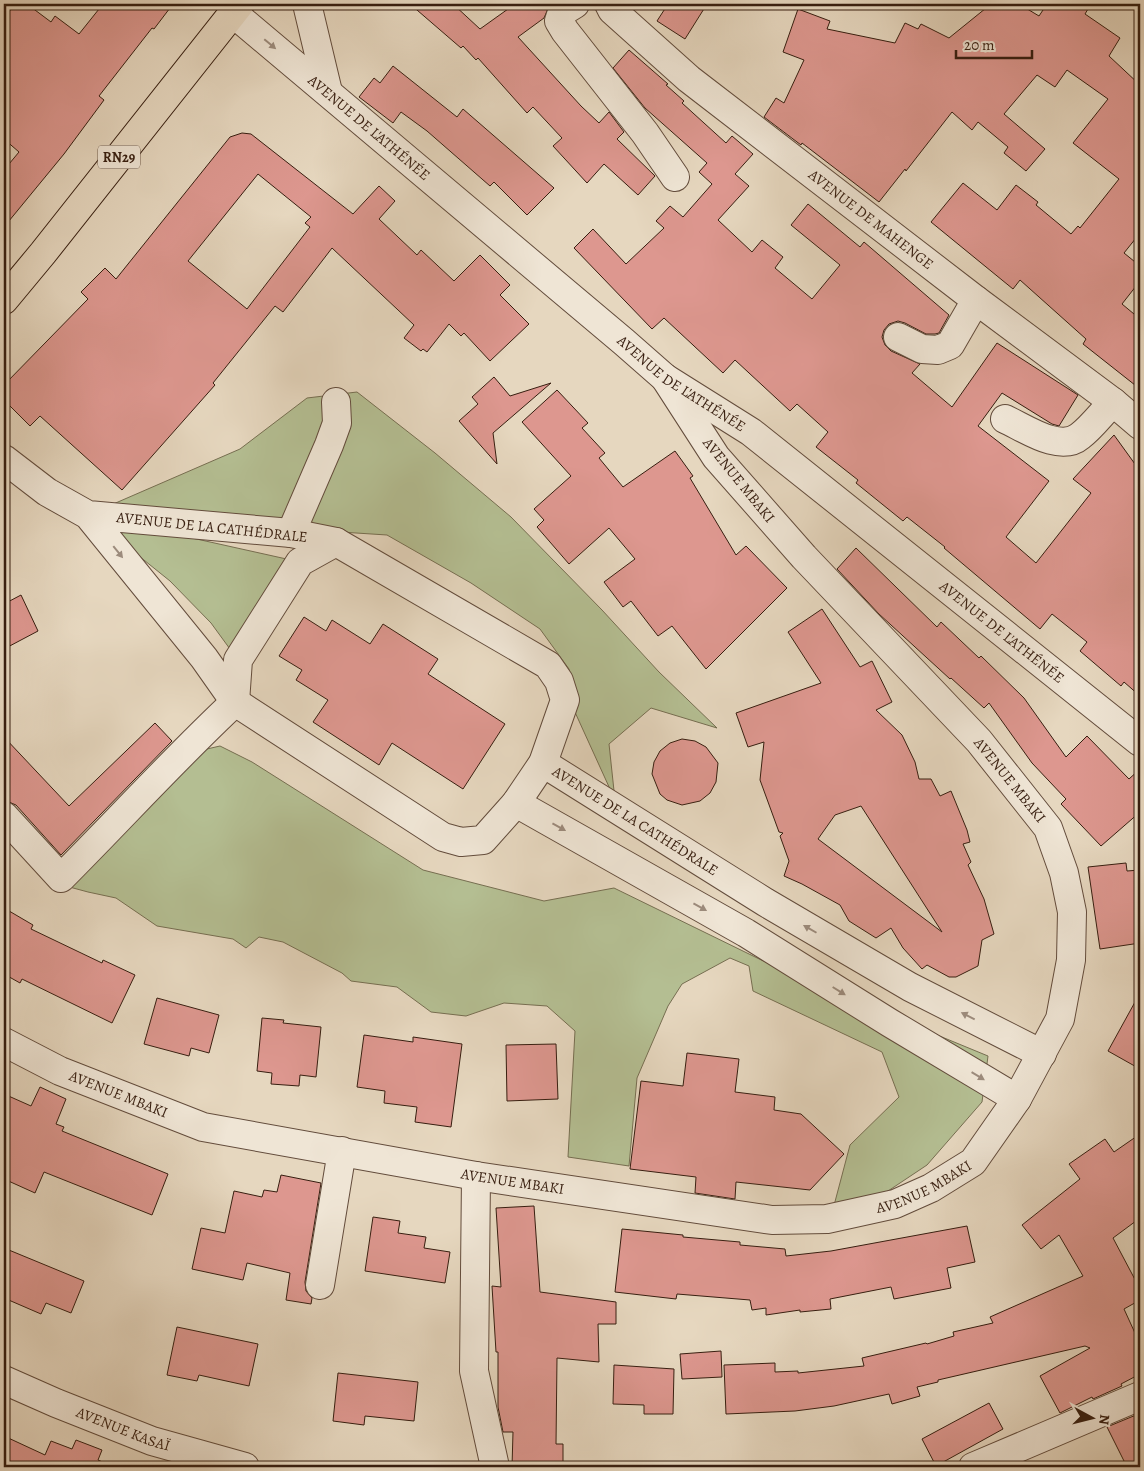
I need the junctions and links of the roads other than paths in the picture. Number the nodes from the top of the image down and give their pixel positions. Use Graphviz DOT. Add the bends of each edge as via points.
graph roads {
  1 [pos="306,4"];
  2 [pos="575,4"];
  3 [pos="609,4"];
  4 [pos="236,8"];
  5 [pos="328,92"];
  6 [pos="675,177"];
  7 [pos="4,300"];
  8 [pos="976,300"];
  9 [pos="898,337"];
  10 [pos="664,378"];
  11 [pos="336,402"];
  12 [pos="1113,402"];
  13 [pos="1005,419"];
  14 [pos="1140,425"];
  15 [pos="4,459"];
  16 [pos="88,514"];
  17 [pos="291,534"];
  18 [pos="336,542"];
  19 [pos="235,702"];
  20 [pos="1140,742"];
  21 [pos="543,763"];
  22 [pos="516,803"];
  23 [pos="4,816"];
  24 [pos="765,902"];
  25 [pos="746,933"];
  26 [pos="910,987"];
  27 [pos="890,1023"];
  28 [pos="4,1042"];
  29 [pos="1042,1054"];
  30 [pos="1017,1099"];
  31 [pos="342,1151"];
  32 [pos="476,1176"];
  33 [pos="320,1285"];
  34 [pos="4,1380"];
  35 [pos="1140,1396"];
  36 [pos="245,1467"];
  37 [pos="495,1467"];
  38 [pos="973,1467"];
  1 -- 5 [label="street"];
  2 -- 6 [label="street" via="562,12 559,21"];
  3 -- 8 [label="street, AVENUE DE MAHENGE" via="689,79"];
  4 -- 5 [label="street, AVENUE DE L'ATHÉNÉE, one-way"];
  4 -- 7 [label="main road, RN29"];
  5 -- 10 [label="street, AVENUE DE L'ATHÉNÉE"];
  8 -- 9 [label="street" via="950,345 938,350 922,349"];
  8 -- 12 [label="street, AVENUE DE MAHENGE"];
  10 -- 20 [label="street, AVENUE DE L'ATHÉNÉE" via="751,432"];
  10 -- 29 [label="street, AVENUE MBAKI" via="716,457 804,557 979,741 1048,828 1064,873 1072,912 1072,960 1060,1019"];
  11 -- 17 [label="street" via="332,438"];
  12 -- 13 [label="street" via="1079,438 1069,442 1056,443"];
  12 -- 14 [label="street, AVENUE DE MAHENGE"];
  15 -- 16 [label="street, AVENUE DE LA CATHÉDRALE" via="46,492"];
  16 -- 17 [label="street, AVENUE DE LA CATHÉDRALE"];
  16 -- 19 [label="street, AVENUE DE LA CATHÉDRALE, one-way" via="204,658"];
  17 -- 18 [label="street, AVENUE DE LA CATHÉDRALE"];
  18 -- 19 [label="street" via="300,562 238,660"];
  18 -- 21 [label="street, AVENUE DE LA CATHÉDRALE" via="548,665 559,681 565,700"];
  19 -- 22 [label="street" via="444,838 461,842 483,840"];
  19 -- 23 [label="street" via="61,878"];
  21 -- 22 [label="street"];
  21 -- 24 [label="street, AVENUE DE LA CATHÉDRALE"];
  22 -- 25 [label="street, one-way"];
  24 -- 25 [label="street"];
  26 -- 24 [label="street, AVENUE DE LA CATHÉDRALE, one-way"];
  25 -- 27 [label="street, one-way"];
  26 -- 27 [label="street"];
  29 -- 26 [label="street, AVENUE DE LA CATHÉDRALE, one-way"];
  27 -- 30 [label="street, one-way"];
  28 -- 31 [label="street, AVENUE MBAKI" via="60,1071 203,1127"];
  29 -- 30 [label="street, AVENUE MBAKI"];
  30 -- 32 [label="street, AVENUE MBAKI" via="973,1162 931,1188 895,1204 827,1219 772,1220"];
  31 -- 32 [label="street, AVENUE MBAKI"];
  31 -- 33 [label="street"];
  32 -- 37 [label="street" via="474,1371"];
  34 -- 36 [label="street, AVENUE KASAÏ" via="152,1441"];
  35 -- 38 [label="street"];
}
